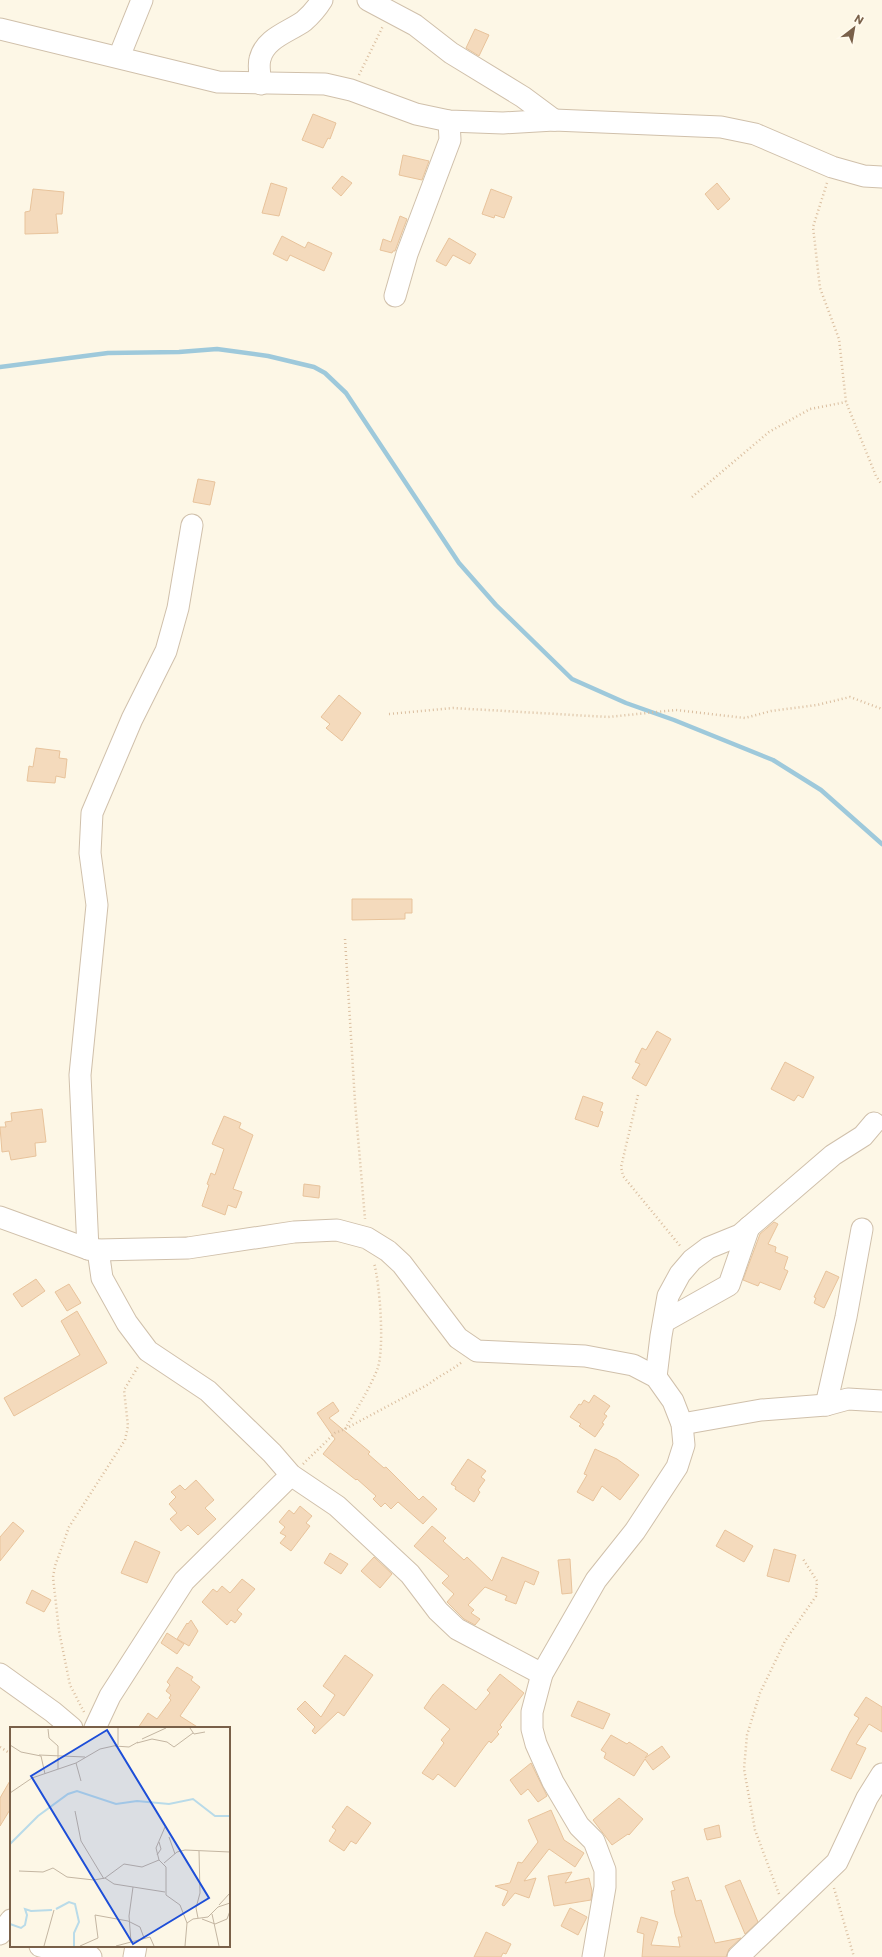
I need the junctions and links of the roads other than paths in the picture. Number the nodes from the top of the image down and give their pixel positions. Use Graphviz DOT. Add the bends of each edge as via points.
graph roads {
  1 [pos="142,0"];
  2 [pos="322,0"];
  3 [pos="368,0"];
  4 [pos="0,29"];
  5 [pos="119,57"];
  6 [pos="261,84"];
  7 [pos="554,120"];
  8 [pos="449,121"];
  9 [pos="873,177"];
  10 [pos="882,191"];
  11 [pos="395,296"];
  12 [pos="192,525"];
  13 [pos="874,1124"];
  14 [pos="0,1217"];
  15 [pos="749,1227"];
  16 [pos="862,1229"];
  17 [pos="93,1250"];
  18 [pos="665,1321"];
  19 [pos="656,1377"];
  20 [pos="882,1401"];
  21 [pos="826,1404"];
  22 [pos="682,1424"];
  23 [pos="291,1475"];
  24 [pos="0,1674"];
  25 [pos="542,1674"];
  26 [pos="84,1724"];
  27 [pos="882,1774"];
  28 [pos="10,1921"];
  29 [pos="0,1934"];
  30 [pos="0,1937"];
  31 [pos="10,1940"];
  32 [pos="45,1947"];
  33 [pos="136,1947"];
  34 [pos="91,1957"];
  35 [pos="134,1957"];
  36 [pos="593,1957"];
  37 [pos="738,1957"];
  1 -- 5 [label="street"];
  2 -- 6 [label="street" via="304,21 269,43 262,52 259,61"];
  3 -- 7 [label="street" via="414,25 451,53 523,97"];
  4 -- 5 [label="street"];
  5 -- 6 [label="street" via="218,82"];
  6 -- 8 [label="street" via="325,84 351,90 416,114"];
  7 -- 8 [label="street" via="503,123"];
  7 -- 9 [label="street" via="721,127 755,134 832,167"];
  8 -- 11 [label="street" via="450,140 407,254"];
  9 -- 10 [label="street"];
  12 -- 17 [label="street" via="178,608 166,651 132,719 92,813 90,853 98,905 80,1075"];
  13 -- 15 [label="street" via="863,1136 834,1155"];
  14 -- 17 [label="street"];
  15 -- 18 [label="street" via="729,1285"];
  15 -- 18 [label="street" via="740,1235 708,1248 692,1260 680,1274 668,1296"];
  16 -- 21 [label="street" via="846,1317"];
  17 -- 19 [label="street" via="188,1248 294,1232 337,1230 367,1238 388,1251 402,1264 458,1338 477,1351 585,1356 634,1366"];
  17 -- 23 [label="street" via="102,1278 127,1323 148,1351 208,1391"];
  18 -- 19 [label="street"];
  19 -- 22 [label="street" via="673,1400"];
  20 -- 21 [label="street" via="848,1399"];
  21 -- 22 [label="street" via="761,1410"];
  22 -- 25 [label="street" via="684,1445 677,1467 635,1531 596,1580"];
  23 -- 25 [label="street" via="337,1506 410,1574 438,1611 457,1629"];
  23 -- 26 [label="street" via="184,1581 110,1696"];
  24 -- 26 [label="street" via="53,1712"];
  25 -- 36 [label="street" via="532,1712 532,1729 536,1744 553,1782 579,1826 594,1841 605,1870 605,1887"];
  27 -- 37 [label="street" via="867,1798 837,1862"];
  28 -- 29 [label="street"];
  30 -- 31 [label="street"];
  32 -- 34 [label="street"];
  33 -- 35 [label="street"];
}
